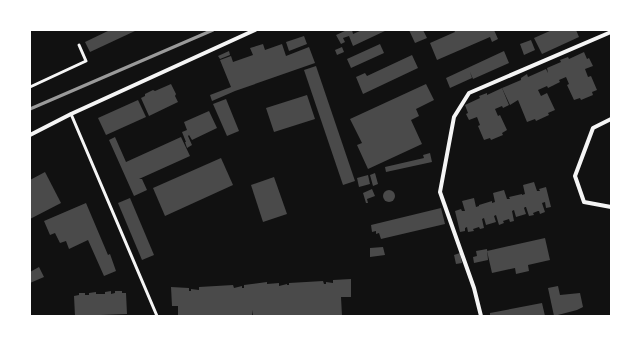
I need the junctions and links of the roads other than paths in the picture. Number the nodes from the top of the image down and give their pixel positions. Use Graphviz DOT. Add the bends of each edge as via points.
graph roads {
  1 [pos="255,30"];
  2 [pos="611,32"];
  3 [pos="79,44"];
  4 [pos="30,87"];
  5 [pos="71,114"];
  6 [pos="611,119"];
  7 [pos="30,135"];
  8 [pos="611,207"];
  9 [pos="157,316"];
  10 [pos="481,316"];
  1 -- 5 [label="street"];
  2 -- 10 [label="street" via="469,93 454,117 440,192 474,288"];
  3 -- 4 [label="lane" via="86,60"];
  5 -- 7 [label="street"];
  5 -- 9 [label="lane"];
  6 -- 8 [label="street" via="593,128 575,176 584,202"];
}
